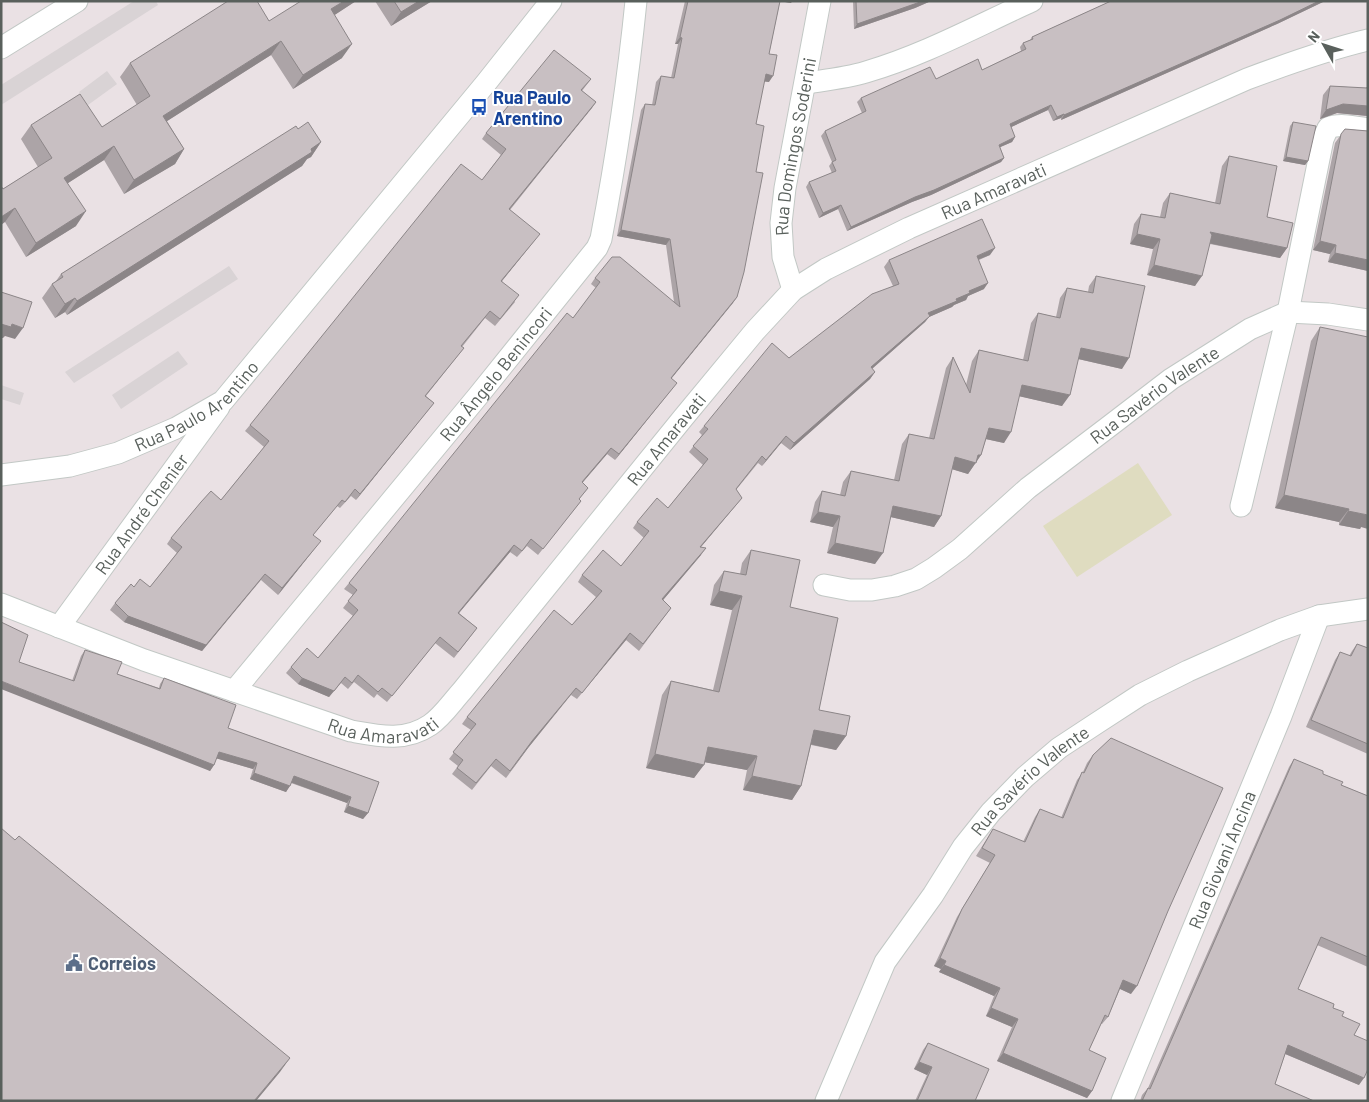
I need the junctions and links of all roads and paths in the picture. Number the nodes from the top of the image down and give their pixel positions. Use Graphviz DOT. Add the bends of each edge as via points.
graph roads {
  1 [pos="77,1"];
  2 [pos="551,1"];
  3 [pos="636,1"];
  4 [pos="820,1"];
  5 [pos="1032,1"];
  6 [pos="1368,40"];
  7 [pos="1,48"];
  8 [pos="806,83"];
  9 [pos="1368,129"];
  10 [pos="793,290"];
  11 [pos="1288,312"];
  12 [pos="1368,320"];
  13 [pos="223,400"];
  14 [pos="1,475"];
  15 [pos="1240,506"];
  16 [pos="824,585"];
  17 [pos="1,604"];
  18 [pos="1368,609"];
  19 [pos="1319,616"];
  20 [pos="59,627"];
  21 [pos="234,691"];
  22 [pos="826,1101"];
  23 [pos="1122,1101"];
  1 -- 7 [label="street"];
  2 -- 13 [label="street, Rua Paulo Arentino"];
  3 -- 21 [label="street, Rua Ângelo Benincori" via="618,143 597,248"];
  4 -- 8 [label="street, Rua Domingos Soderini"];
  5 -- 8 [label="street" via="909,57 852,76"];
  6 -- 10 [label="street, Rua Amaravati" via="1296,60 1247,79 909,228 826,269"];
  8 -- 10 [label="street, Rua Domingos Soderini" via="781,223 783,257"];
  9 -- 11 [label="street" via="1328,128"];
  10 -- 21 [label="street, Rua Amaravati" via="755,331 468,684 431,724 412,734 386,737 351,731"];
  11 -- 12 [label="street, Rua Savério Valente"];
  11 -- 15 [label="street"];
  11 -- 16 [label="street, Rua Savério Valente" via="1250,329 1171,379 1028,488 960,549 922,575 895,586 872,590"];
  13 -- 14 [label="street, Rua Paulo Arentino" via="176,428 118,453 70,466"];
  13 -- 20 [label="street, Rua André Chenier"];
  17 -- 20 [label="street, Rua Amaravati"];
  18 -- 19 [label="street, Rua Savério Valente"];
  19 -- 22 [label="street, Rua Savério Valente" via="1232,651 1140,695 1059,748 1025,777 963,847 885,962"];
  19 -- 23 [label="street, Rua Giovani Ancina"];
  20 -- 21 [label="street, Rua Amaravati"];
}
